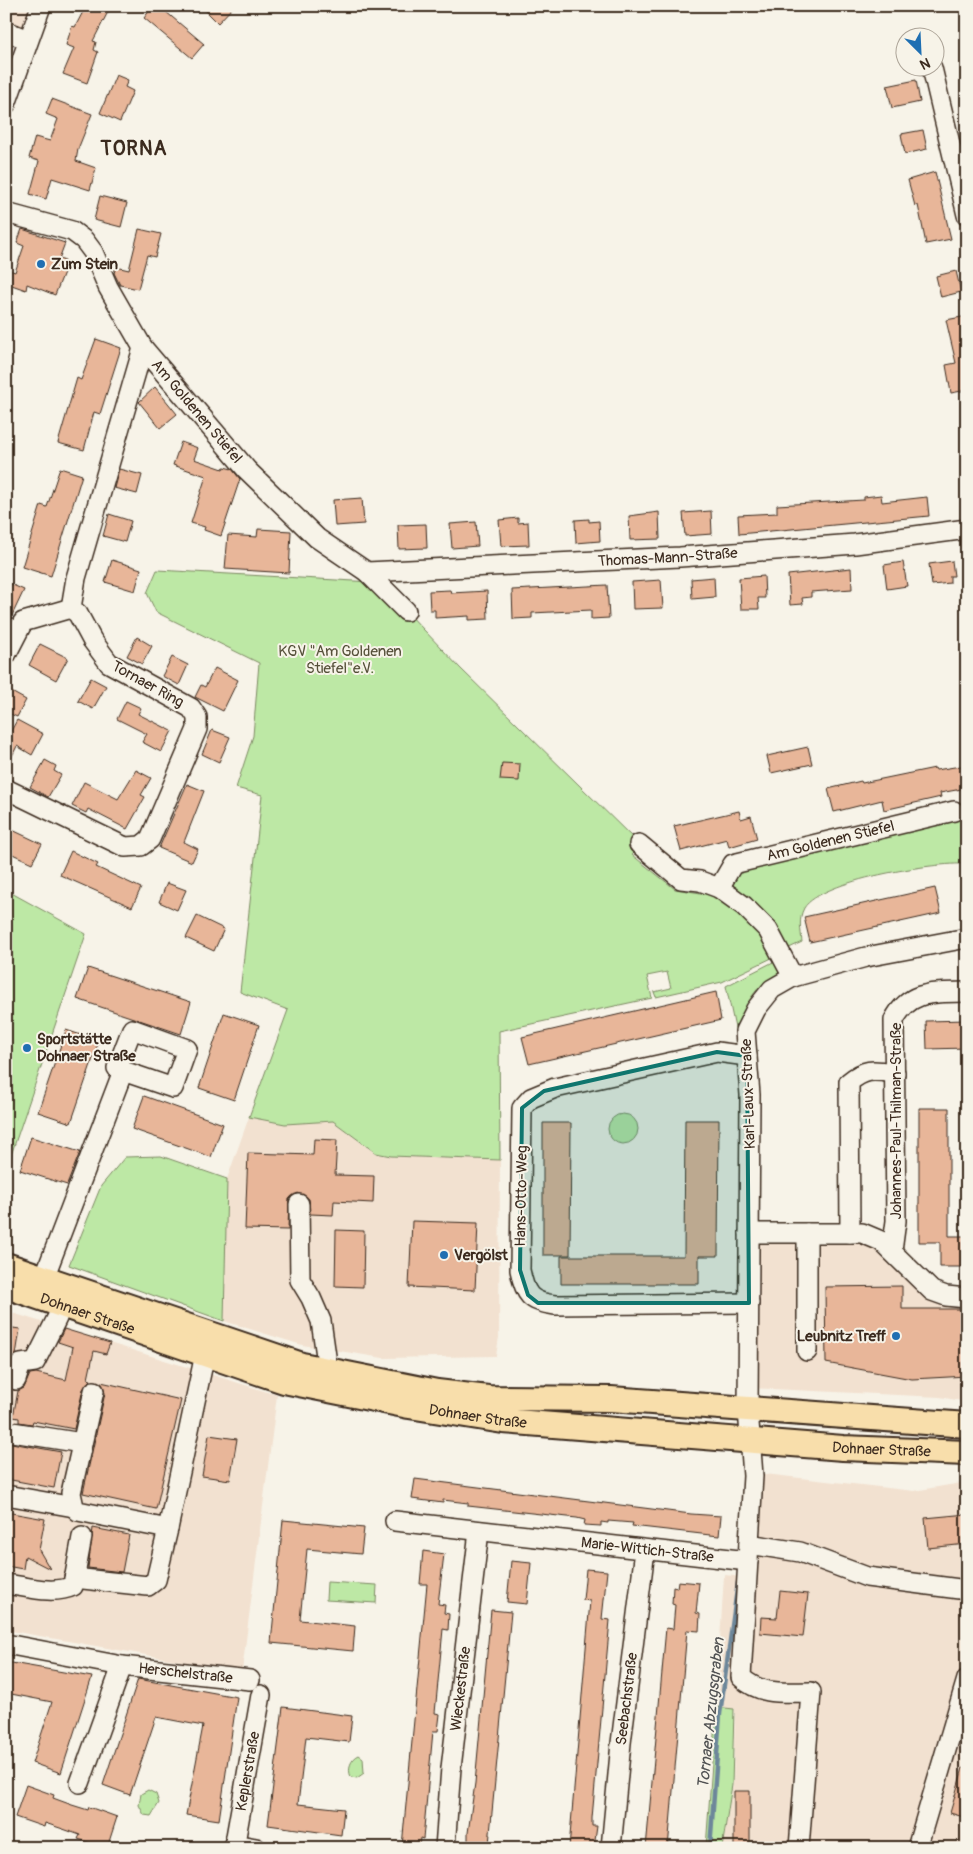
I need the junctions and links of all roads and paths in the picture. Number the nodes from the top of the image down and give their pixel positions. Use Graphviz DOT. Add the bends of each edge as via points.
graph roads {
  1 [pos="41,6"];
  2 [pos="6,31"];
  3 [pos="26,44"];
  4 [pos="934,78"];
  5 [pos="6,104"];
  6 [pos="6,213"];
  7 [pos="967,215"];
  8 [pos="143,348"];
  9 [pos="967,530"];
  10 [pos="367,572"];
  11 [pos="71,608"];
  12 [pos="406,611"];
  13 [pos="6,655"];
  14 [pos="6,789"];
  15 [pos="954,811"];
  16 [pos="640,844"];
  17 [pos="719,888"];
  18 [pos="967,938"];
  19 [pos="793,977"];
  20 [pos="967,992"];
  21 [pos="747,1056"];
  22 [pos="123,1071"];
  23 [pos="895,1073"];
  24 [pos="299,1204"];
  25 [pos="749,1233"];
  26 [pos="807,1233"];
  27 [pos="850,1233"];
  28 [pos="892,1251"];
  29 [pos="6,1265"];
  30 [pos="44,1278"];
  31 [pos="6,1286"];
  32 [pos="967,1298"];
  33 [pos="749,1303"];
  34 [pos="61,1305"];
  35 [pos="807,1352"];
  36 [pos="205,1354"];
  37 [pos="328,1370"];
  38 [pos="16,1380"];
  39 [pos="94,1391"];
  40 [pos="748,1409"];
  41 [pos="967,1425"];
  42 [pos="6,1431"];
  43 [pos="751,1439"];
  44 [pos="82,1443"];
  45 [pos="967,1453"];
  46 [pos="6,1495"];
  47 [pos="74,1507"];
  48 [pos="395,1521"];
  49 [pos="168,1529"];
  50 [pos="479,1530"];
  51 [pos="82,1537"];
  52 [pos="645,1550"];
  53 [pos="749,1552"];
  54 [pos="74,1578"];
  55 [pos="6,1584"];
  56 [pos="967,1590"];
  57 [pos="6,1644"];
  58 [pos="122,1666"];
  59 [pos="967,1679"];
  60 [pos="255,1688"];
  61 [pos="80,1783"];
  62 [pos="234,1846"];
  63 [pos="256,1848"];
  64 [pos="446,1848"];
  65 [pos="611,1848"];
  66 [pos="799,1848"];
  67 [pos="917,1848"];
  1 -- 3 [label="street"];
  2 -- 3 [label="street"];
  3 -- 5 [label="street"];
  4 -- 7 [label="street"];
  6 -- 8 [label="street, Am Goldenen Stiefel" via="72,231 84,240"];
  8 -- 10 [label="street, Am Goldenen Stiefel" via="247,470 317,538"];
  8 -- 11 [label="street" via="76,578"];
  9 -- 10 [label="street, Thomas-Mann-Straße" via="855,544 680,557"];
  10 -- 12 [label="street, Am Goldenen Stiefel"];
  11 -- 13 [label="street" via="22,622"];
  11 -- 14 [label="street, Tornaer Ring" via="109,663 191,708 197,717 197,729 150,838 141,846 126,847"];
  15 -- 17 [label="street, Am Goldenen Stiefel" via="733,864"];
  16 -- 17 [label="street" via="681,879"];
  17 -- 19 [label="street" via="744,906 768,930"];
  18 -- 19 [label="street, Karl-Laux-Straße" via="900,950"];
  19 -- 21 [label="street, Karl-Laux-Straße" via="772,988 756,1009 746,1031"];
  20 -- 23 [label="street, Johannes-Paul-Thilman-Straße" via="913,997 901,1008 894,1020"];
  21 -- 25 [label="street, Karl-Laux-Straße" via="750,1096"];
  21 -- 33 [label="street, Hans-Otto-Weg" via="716,1052 544,1091 531,1098 522,1108 520,1270 528,1295 538,1303 712,1312"];
  22 -- 30 [label="street"];
  23 -- 27 [label="street" via="861,1072 848,1082"];
  23 -- 28 [label="street, Johannes-Paul-Thilman-Straße" via="896,1221"];
  24 -- 37 [label="street" via="300,1280 321,1321"];
  25 -- 26 [label="street"];
  25 -- 33 [label="street, Karl-Laux-Straße"];
  26 -- 27 [label="street"];
  26 -- 35 [label="street"];
  27 -- 28 [label="street" via="862,1233"];
  28 -- 32 [label="street" via="932,1291"];
  29 -- 30 [label="main road, Dohnaer Straße"];
  30 -- 37 [label="main road, Dohnaer Straße" via="302,1365"];
  31 -- 34 [label="main road, Dohnaer Straße"];
  33 -- 40 [label="street, Karl-Laux-Straße"];
  34 -- 36 [label="main road, Dohnaer Straße"];
  34 -- 38 [label="street" via="35,1362 22,1364"];
  36 -- 43 [label="main road, Dohnaer Straße" via="284,1381 503,1421"];
  36 -- 49 [label="street"];
  37 -- 40 [label="main road, Dohnaer Straße" via="437,1392 488,1398 611,1399"];
  39 -- 44 [label="street"];
  40 -- 41 [label="main road, Dohnaer Straße"];
  40 -- 43 [label="street"];
  42 -- 44 [label="street"];
  43 -- 45 [label="main road, Dohnaer Straße" via="844,1448"];
  43 -- 53 [label="street" via="753,1476"];
  44 -- 47 [label="street" via="71,1493"];
  46 -- 47 [label="street"];
  47 -- 49 [label="street" via="78,1511"];
  48 -- 50 [label="street, Marie-Wittich-Straße"];
  49 -- 54 [label="street" via="156,1580 148,1586"];
  50 -- 52 [label="street, Marie-Wittich-Straße"];
  50 -- 64 [label="street, Wieckestraße" via="451,1768"];
  51 -- 54 [label="street"];
  52 -- 53 [label="street, Marie-Wittich-Straße"];
  52 -- 65 [label="street, Seebachstraße"];
  53 -- 56 [label="street, Marie-Wittich-Straße" via="800,1552 867,1577"];
  53 -- 66 [label="street" via="741,1677 762,1691 811,1692"];
  54 -- 55 [label="street" via="73,1586 64,1590"];
  57 -- 58 [label="street, Herschelstraße"];
  58 -- 60 [label="street, Herschelstraße"];
  58 -- 61 [label="street, Herschelstraße"];
  59 -- 67 [label="street"];
  60 -- 62 [label="street, Keplerstraße"];
  62 -- 63 [label="street"];
}
